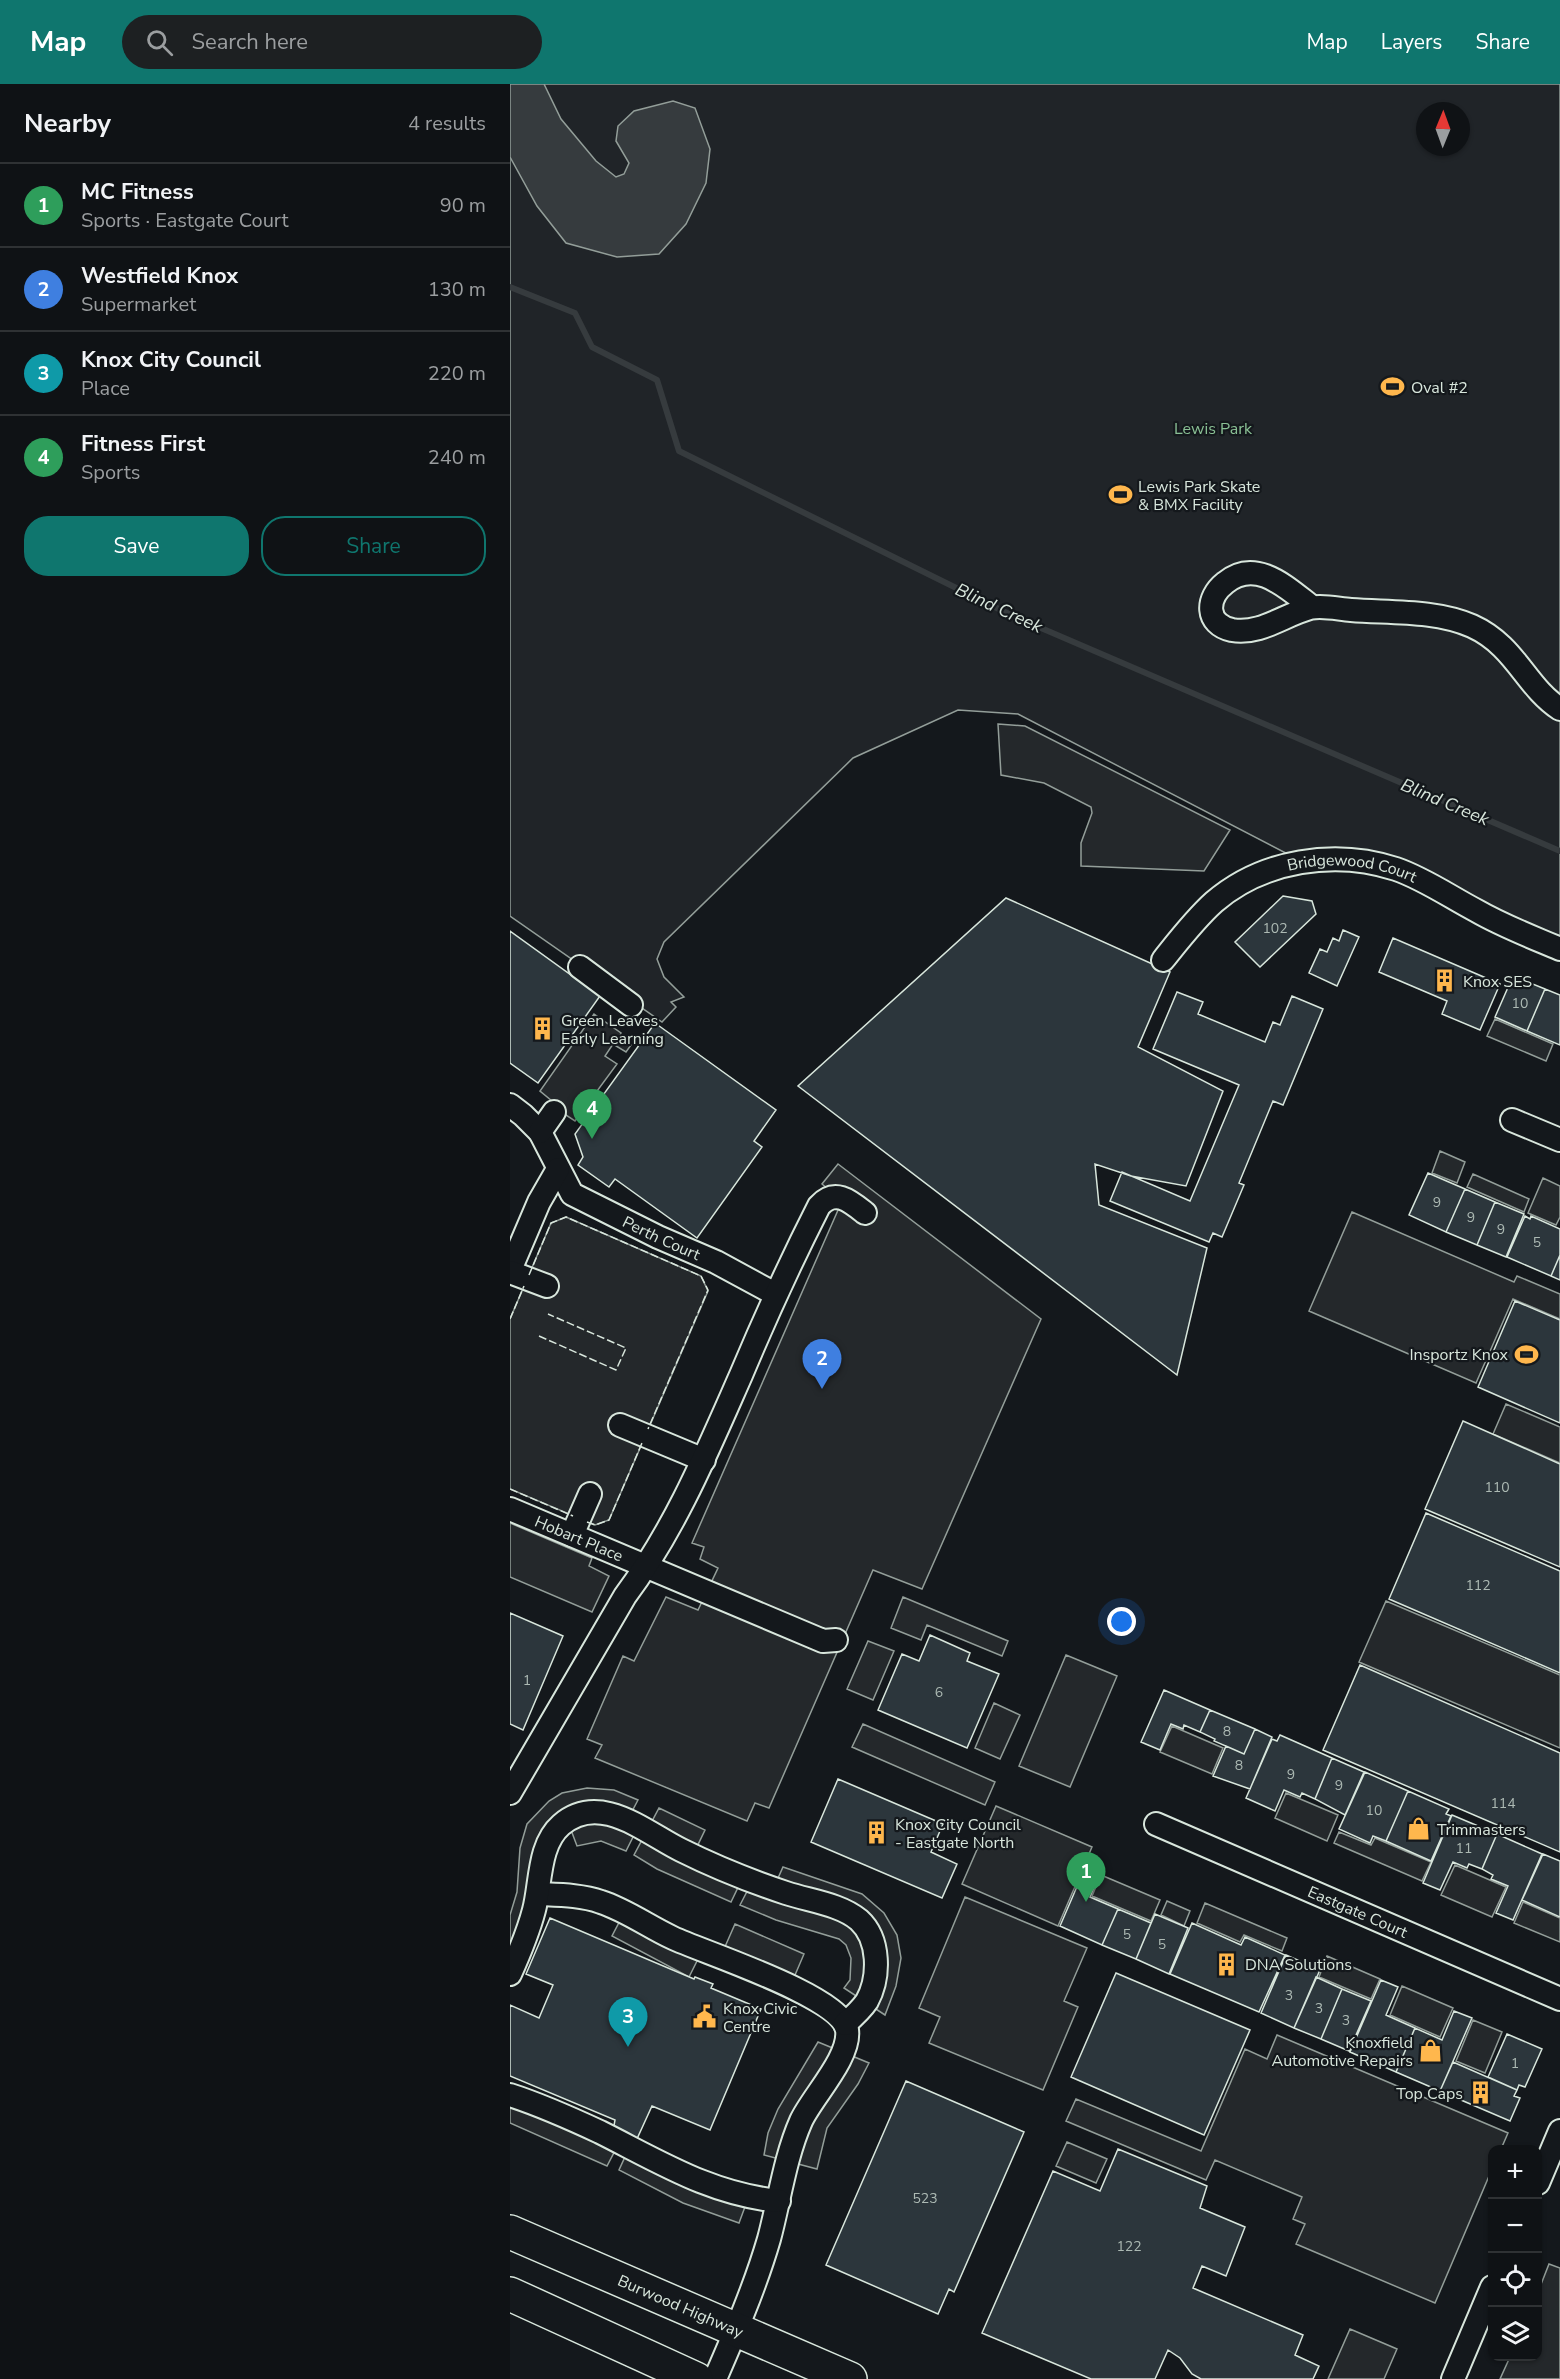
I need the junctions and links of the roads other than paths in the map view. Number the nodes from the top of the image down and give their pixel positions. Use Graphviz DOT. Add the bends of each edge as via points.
graph roads {
  1 [pos="1312,607"];
  2 [pos="1560,709"];
  3 [pos="1560,949"];
  4 [pos="1163,960"];
  5 [pos="580,967"];
  6 [pos="631,1005"];
  7 [pos="510,1105"];
  8 [pos="554,1112"];
  9 [pos="1512,1120"];
  10 [pos="540,1132"];
  11 [pos="1560,1140"];
  12 [pos="558,1169"];
  13 [pos="865,1213"];
  14 [pos="510,1271"];
  15 [pos="547,1286"];
  16 [pos="775,1294"];
  17 [pos="620,1425"];
  18 [pos="704,1460"];
  19 [pos="590,1494"];
  20 [pos="510,1509"];
  21 [pos="572,1534"];
  22 [pos="647,1566"];
  23 [pos="836,1640"];
  24 [pos="513,1779"];
  25 [pos="1156,1824"];
  26 [pos="538,1894"];
  27 [pos="510,1974"];
  28 [pos="1560,1999"];
  29 [pos="845,2024"];
  30 [pos="510,2095"];
  31 [pos="1560,2131"];
  32 [pos="1542,2174"];
  33 [pos="779,2201"];
  34 [pos="510,2232"];
  35 [pos="510,2294"];
  36 [pos="1488,2296"];
  37 [pos="736,2329"];
  38 [pos="696,2379"];
  39 [pos="715,2379"];
  40 [pos="850,2379"];
  41 [pos="1453,2379"];
  1 -- 2 [label="street" via="1437,617 1474,627 1512,655"];
  3 -- 4 [label="street, Bridgewood Court" via="1394,869 1318,860 1274,869 1231,889 1203,913"];
  5 -- 6 [label="street"];
  7 -- 10 [label="street"];
  8 -- 10 [label="street"];
  9 -- 11 [label="street"];
  10 -- 12 [label="street, Perth Court"];
  12 -- 14 [label="street" via="539,1202"];
  12 -- 16 [label="street, Perth Court" via="572,1194"];
  13 -- 16 [label="street" via="844,1198 824,1200"];
  14 -- 15 [label="street"];
  16 -- 18 [label="street"];
  17 -- 18 [label="street"];
  18 -- 22 [label="street"];
  19 -- 21 [label="street"];
  20 -- 21 [label="street, Hobart Place"];
  21 -- 22 [label="street, Hobart Place"];
  22 -- 23 [label="street, Hobart Place" via="823,1641"];
  22 -- 24 [label="street"];
  25 -- 28 [label="street, Eastgate Court"];
  26 -- 27 [label="street"];
  26 -- 29 [label="street" via="588,1898 612,1906 675,1939 807,1994 835,2012"];
  26 -- 29 [label="street" via="547,1846 559,1826 588,1814 608,1814 624,1818 674,1847 744,1879 839,1909 864,1926 876,1958 866,2003"];
  29 -- 33 [label="street" via="847,2036 839,2061 796,2133"];
  30 -- 33 [label="street" via="584,2124 721,2190"];
  31 -- 32 [label="street"];
  33 -- 37 [label="street" via="759,2272"];
  34 -- 37 [label="highway, Burwood Highway"];
  35 -- 38 [label="highway"];
  36 -- 41 [label="street"];
  37 -- 39 [label="street"];
  37 -- 40 [label="highway, Burwood Highway"];
}
